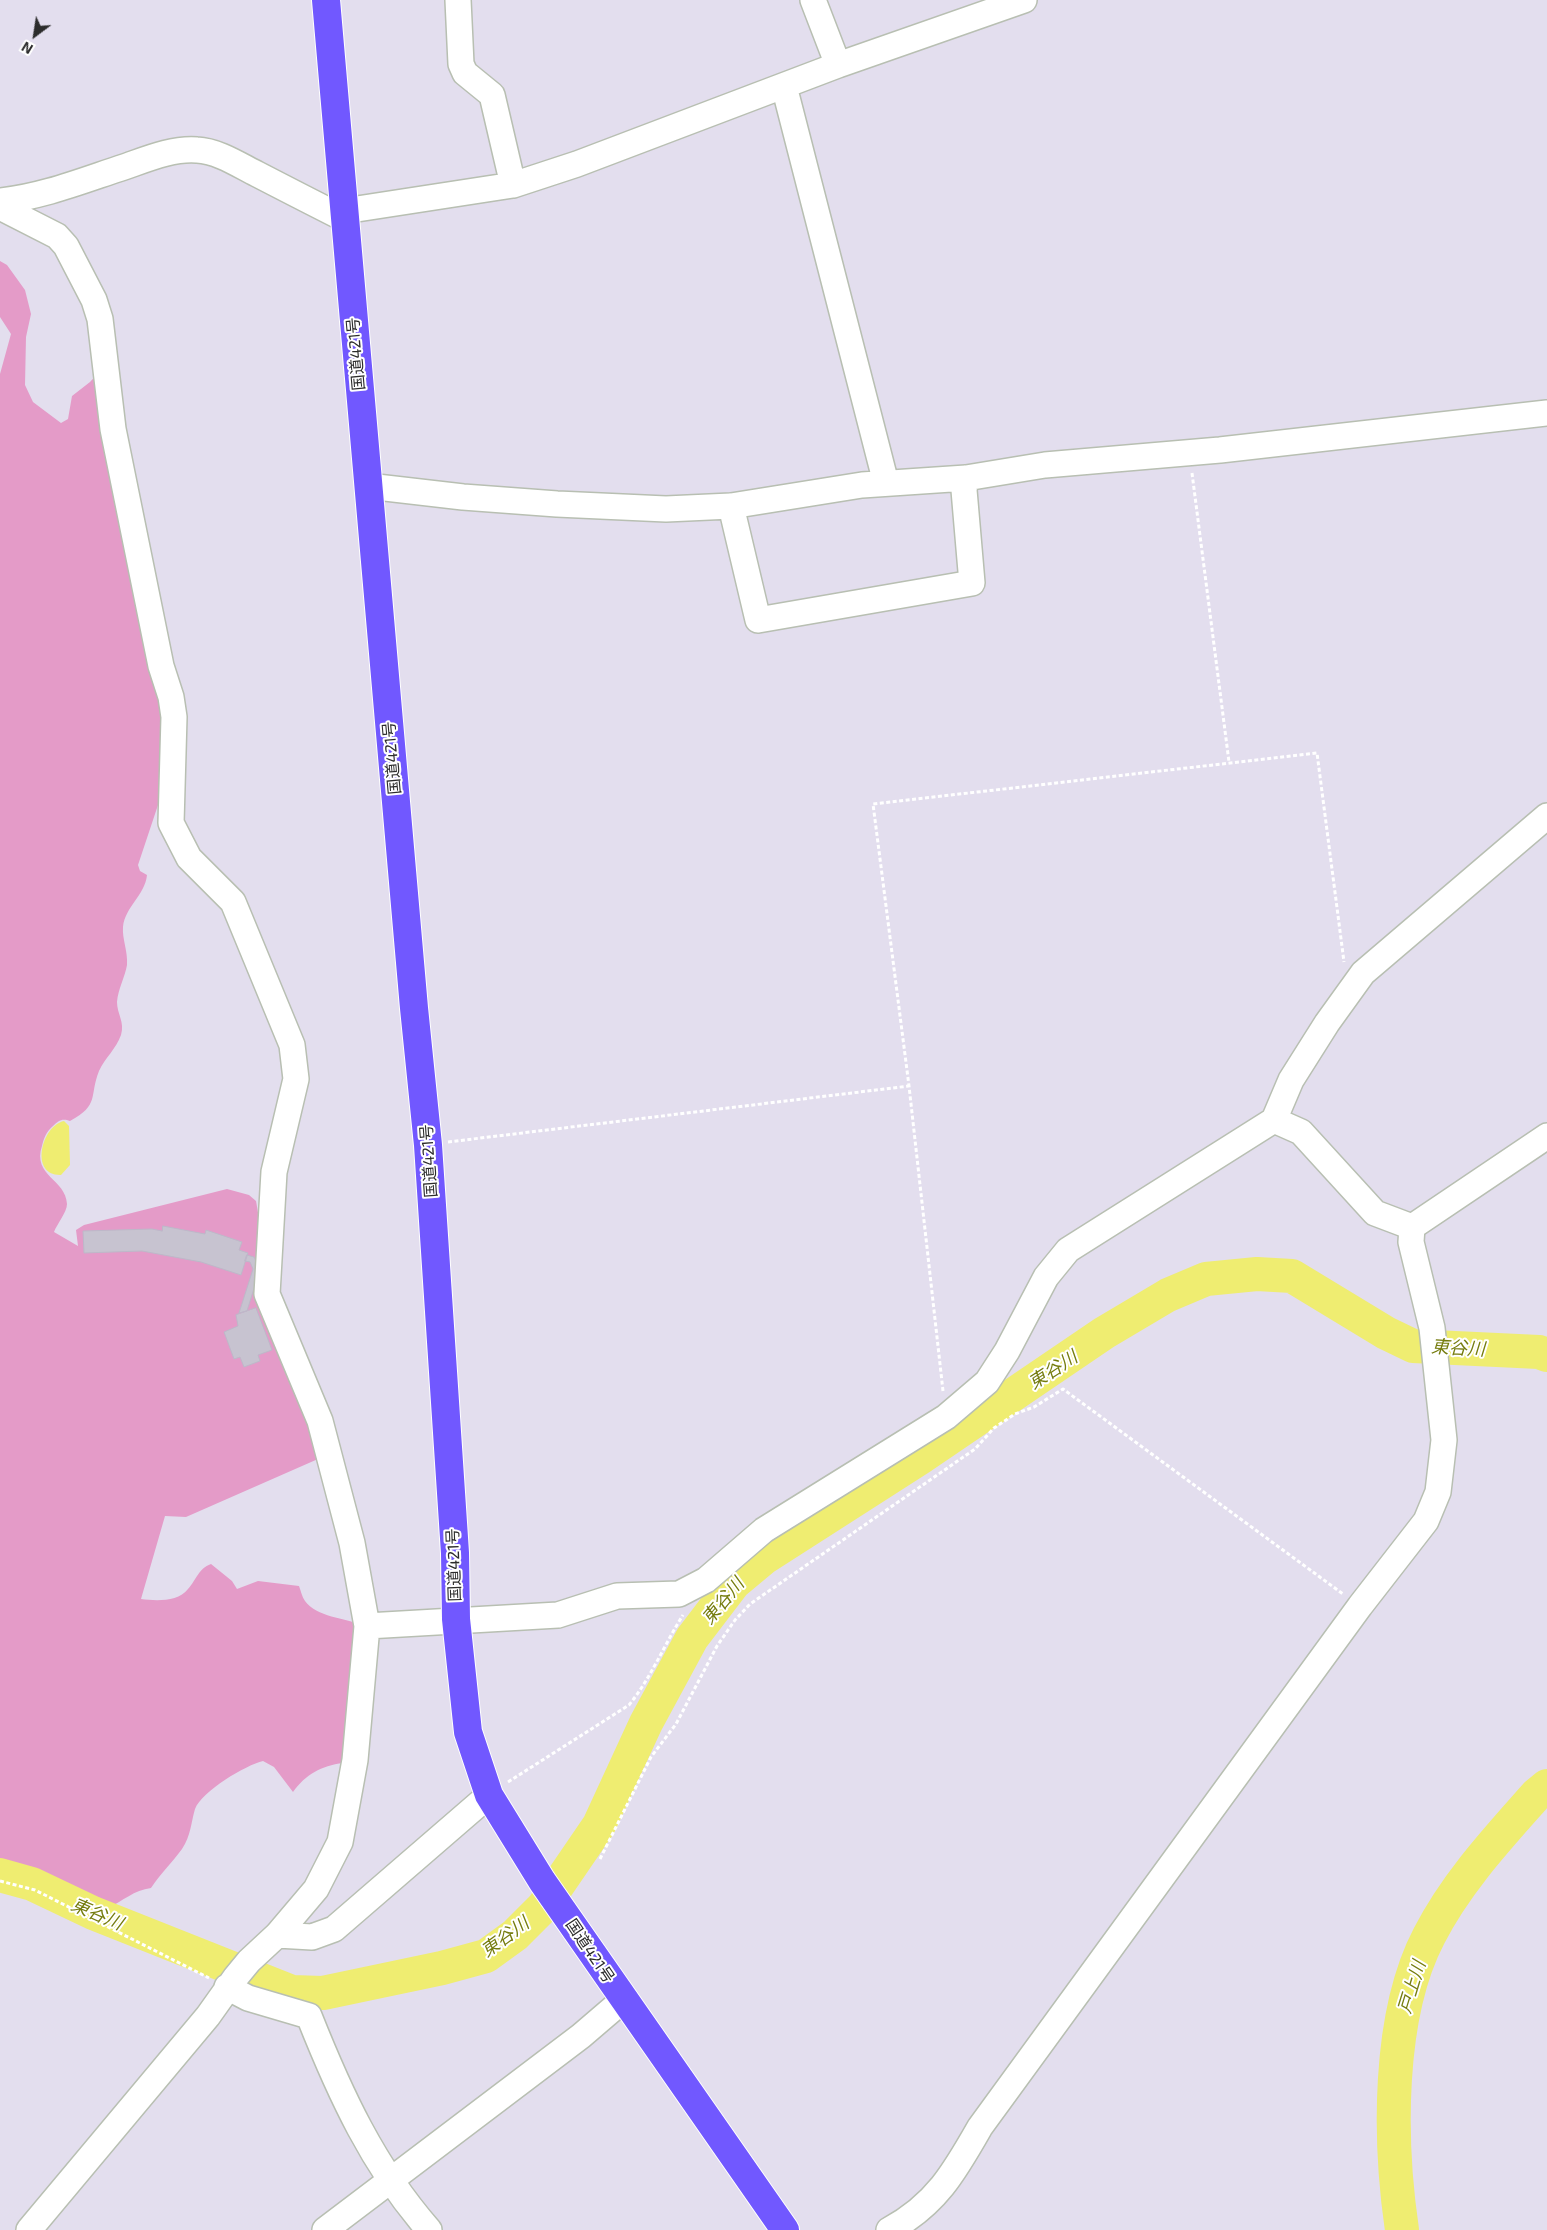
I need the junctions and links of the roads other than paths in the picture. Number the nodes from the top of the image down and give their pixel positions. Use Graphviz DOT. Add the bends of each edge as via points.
graph roads {
  1 [pos="326,0"];
  2 [pos="458,0"];
  3 [pos="813,0"];
  4 [pos="1024,0"];
  5 [pos="838,65"];
  6 [pos="784,86"];
  7 [pos="513,186"];
  8 [pos="0,201"];
  9 [pos="0,207"];
  10 [pos="344,215"];
  11 [pos="1547,413"];
  12 [pos="966,478"];
  13 [pos="886,483"];
  14 [pos="368,486"];
  15 [pos="731,506"];
  16 [pos="1547,816"];
  17 [pos="1274,1120"];
  18 [pos="1547,1136"];
  19 [pos="1412,1227"];
  20 [pos="456,1619"];
  21 [pos="366,1626"];
  22 [pos="489,1795"];
  23 [pos="277,1935"];
  24 [pos="237,1975"];
  25 [pos="623,2000"];
  26 [pos="389,2180"];
  27 [pos="29,2230"];
  28 [pos="325,2230"];
  29 [pos="430,2230"];
  30 [pos="785,2230"];
  31 [pos="889,2230"];
  1 -- 10 [label="highway, 国道421号"];
  2 -- 7 [label="street" via="461,64 465,73 492,95"];
  3 -- 5 [label="street"];
  4 -- 5 [label="street"];
  5 -- 6 [label="street"];
  6 -- 7 [label="street"];
  6 -- 13 [label="street"];
  7 -- 10 [label="street"];
  8 -- 10 [label="street" via="15,200 79,182 179,150 197,150 236,163"];
  9 -- 21 [label="street" via="57,236 66,246 94,300 100,319 113,429 161,666 172,697 171,823 189,858 234,902 292,1045 296,1079 274,1172 267,1294 320,1421 352,1543"];
  10 -- 14 [label="highway, 国道421号"];
  11 -- 12 [label="street" via="1189,453 1045,465"];
  12 -- 13 [label="street"];
  12 -- 15 [label="street" via="964,490 972,584 758,620"];
  13 -- 15 [label="street"];
  14 -- 15 [label="street" via="557,504 666,509"];
  14 -- 20 [label="highway, 国道421号" via="428,1144 455,1553"];
  16 -- 17 [label="street" via="1363,973 1291,1080"];
  17 -- 19 [label="street" via="1301,1132 1375,1213"];
  17 -- 20 [label="street" via="1068,1250 1046,1277 987,1382 946,1417 764,1530 706,1580 679,1594 616,1596 558,1615"];
  18 -- 19 [label="street"];
  19 -- 31 [label="street" via="1411,1242 1432,1328 1444,1440 1438,1492 1426,1521 1360,1606 980,2127 952,2176 932,2199"];
  20 -- 21 [label="street"];
  20 -- 22 [label="highway, 国道421号" via="468,1732"];
  21 -- 23 [label="street" via="355,1760 340,1842 316,1889"];
  22 -- 23 [label="street" via="334,1929 312,1937"];
  22 -- 25 [label="highway, 国道421号" via="542,1881"];
  23 -- 24 [label="street"];
  24 -- 26 [label="street" via="248,1998 309,2016 333,2076 373,2156"];
  24 -- 27 [label="street" via="208,2016"];
  25 -- 26 [label="street" via="581,2036"];
  25 -- 30 [label="highway, 国道421号"];
  26 -- 28 [label="street"];
  26 -- 29 [label="street"];
}
